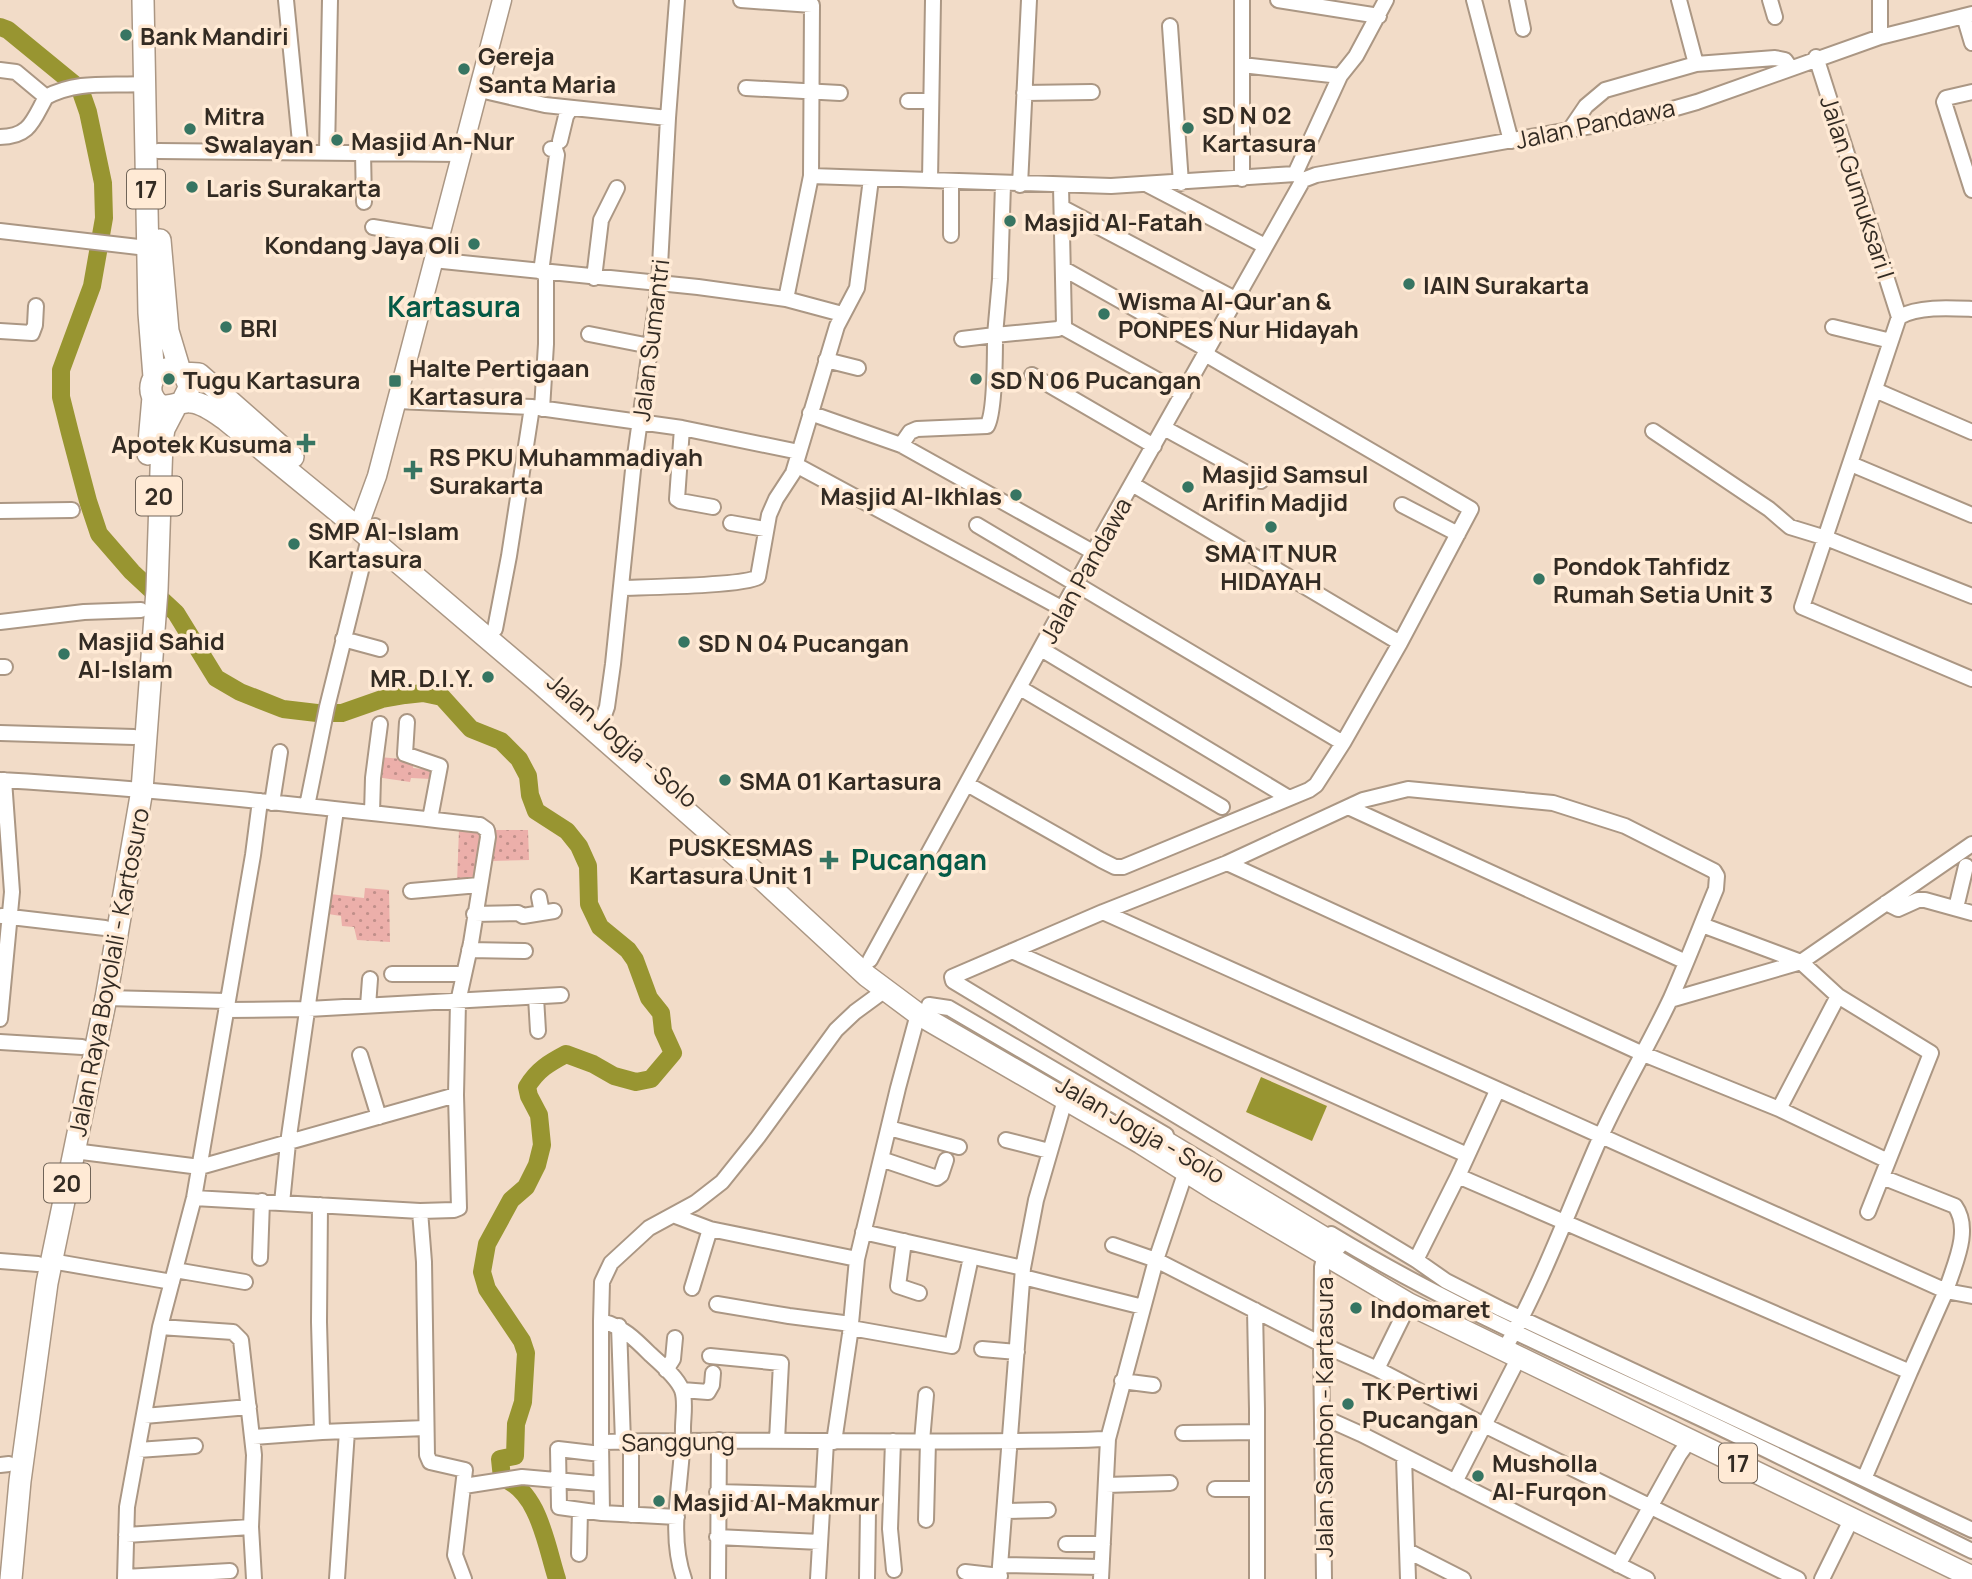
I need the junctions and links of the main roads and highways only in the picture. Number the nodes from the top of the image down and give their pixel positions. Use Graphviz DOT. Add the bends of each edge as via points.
graph roads {
  1 [pos="143,0"];
  2 [pos="156,0"];
  3 [pos="502,0"];
  4 [pos="181,372"];
  5 [pos="153,387"];
  6 [pos="179,404"];
  7 [pos="366,527"];
  8 [pos="407,562"];
  9 [pos="148,596"];
  10 [pos="136,790"];
  11 [pos="743,854"];
  12 [pos="924,1009"];
  13 [pos="1188,1165"];
  14 [pos="1327,1248"];
  15 [pos="44,1263"];
  16 [pos="1512,1345"];
  17 [pos="5,1464"];
  18 [pos="0,1555"];
  19 [pos="1972,1562"];
  20 [pos="1972,1577"];
  21 [pos="11,1579"];
  1 -- 5 [label="highway, 17"];
  2 -- 4 [label="highway, 17" via="159,229 167,325"];
  3 -- 7 [label="main road"];
  4 -- 5 [label="highway" via="163,369"];
  4 -- 6 [label="highway, 17" via="189,388"];
  4 -- 7 [label="highway, 17" via="205,379"];
  5 -- 6 [label="highway, 17" via="165,406"];
  5 -- 9 [label="highway, Jalan Raya Boyolali - Kartosuro / 20"];
  6 -- 7 [label="highway, 17" via="200,404 226,420"];
  6 -- 9 [label="highway, Jalan Raya Boyolali - Kartosuro / 20" via="162,441"];
  7 -- 8 [label="highway, 17"];
  8 -- 11 [label="highway, Jalan Jogja - Solo / 17"];
  8 -- 11 [label="highway, Jalan Jogja - Solo / 17" via="495,629 602,721"];
  9 -- 10 [label="highway, Jalan Raya Boyolali - Kartosuro / 20"];
  9 -- 10 [label="highway, Jalan Raya Boyolali - Kartosuro / 20" via="134,737"];
  10 -- 15 [label="highway, Jalan Raya Boyolali - Kartosuro / 20" via="105,928"];
  10 -- 15 [label="highway, Jalan Raya Boyolali - Kartosuro / 20" via="106,998 74,1151"];
  11 -- 12 [label="highway, Jalan Jogja - Solo / 17"];
  11 -- 12 [label="highway, Jalan Jogja - Solo / 17" via="885,990"];
  12 -- 13 [label="highway, Jalan Jogja - Solo / 17"];
  12 -- 13 [label="highway, Jalan Jogja - Solo / 17" via="1065,1100"];
  13 -- 14 [label="highway, Jalan Jogja - Solo / 17"];
  14 -- 16 [label="highway, Jalan Jogja - Solo / 17"];
  14 -- 16 [label="highway, Jalan Jogja - Solo / 17" via="1409,1304"];
  15 -- 17 [label="highway, Jalan Raya Boyolali - Kartosuro / 20"];
  15 -- 21 [label="highway, Jalan Raya Boyolali - Kartosuro / 20"];
  16 -- 19 [label="highway, Jalan Jogja - Solo / 17" via="1545,1351"];
  16 -- 20 [label="highway, Jalan Jogja - Solo / 17" via="1689,1441"];
  17 -- 18 [label="highway, Jalan Raya Boyolali - Kartosuro / 20"];
}
